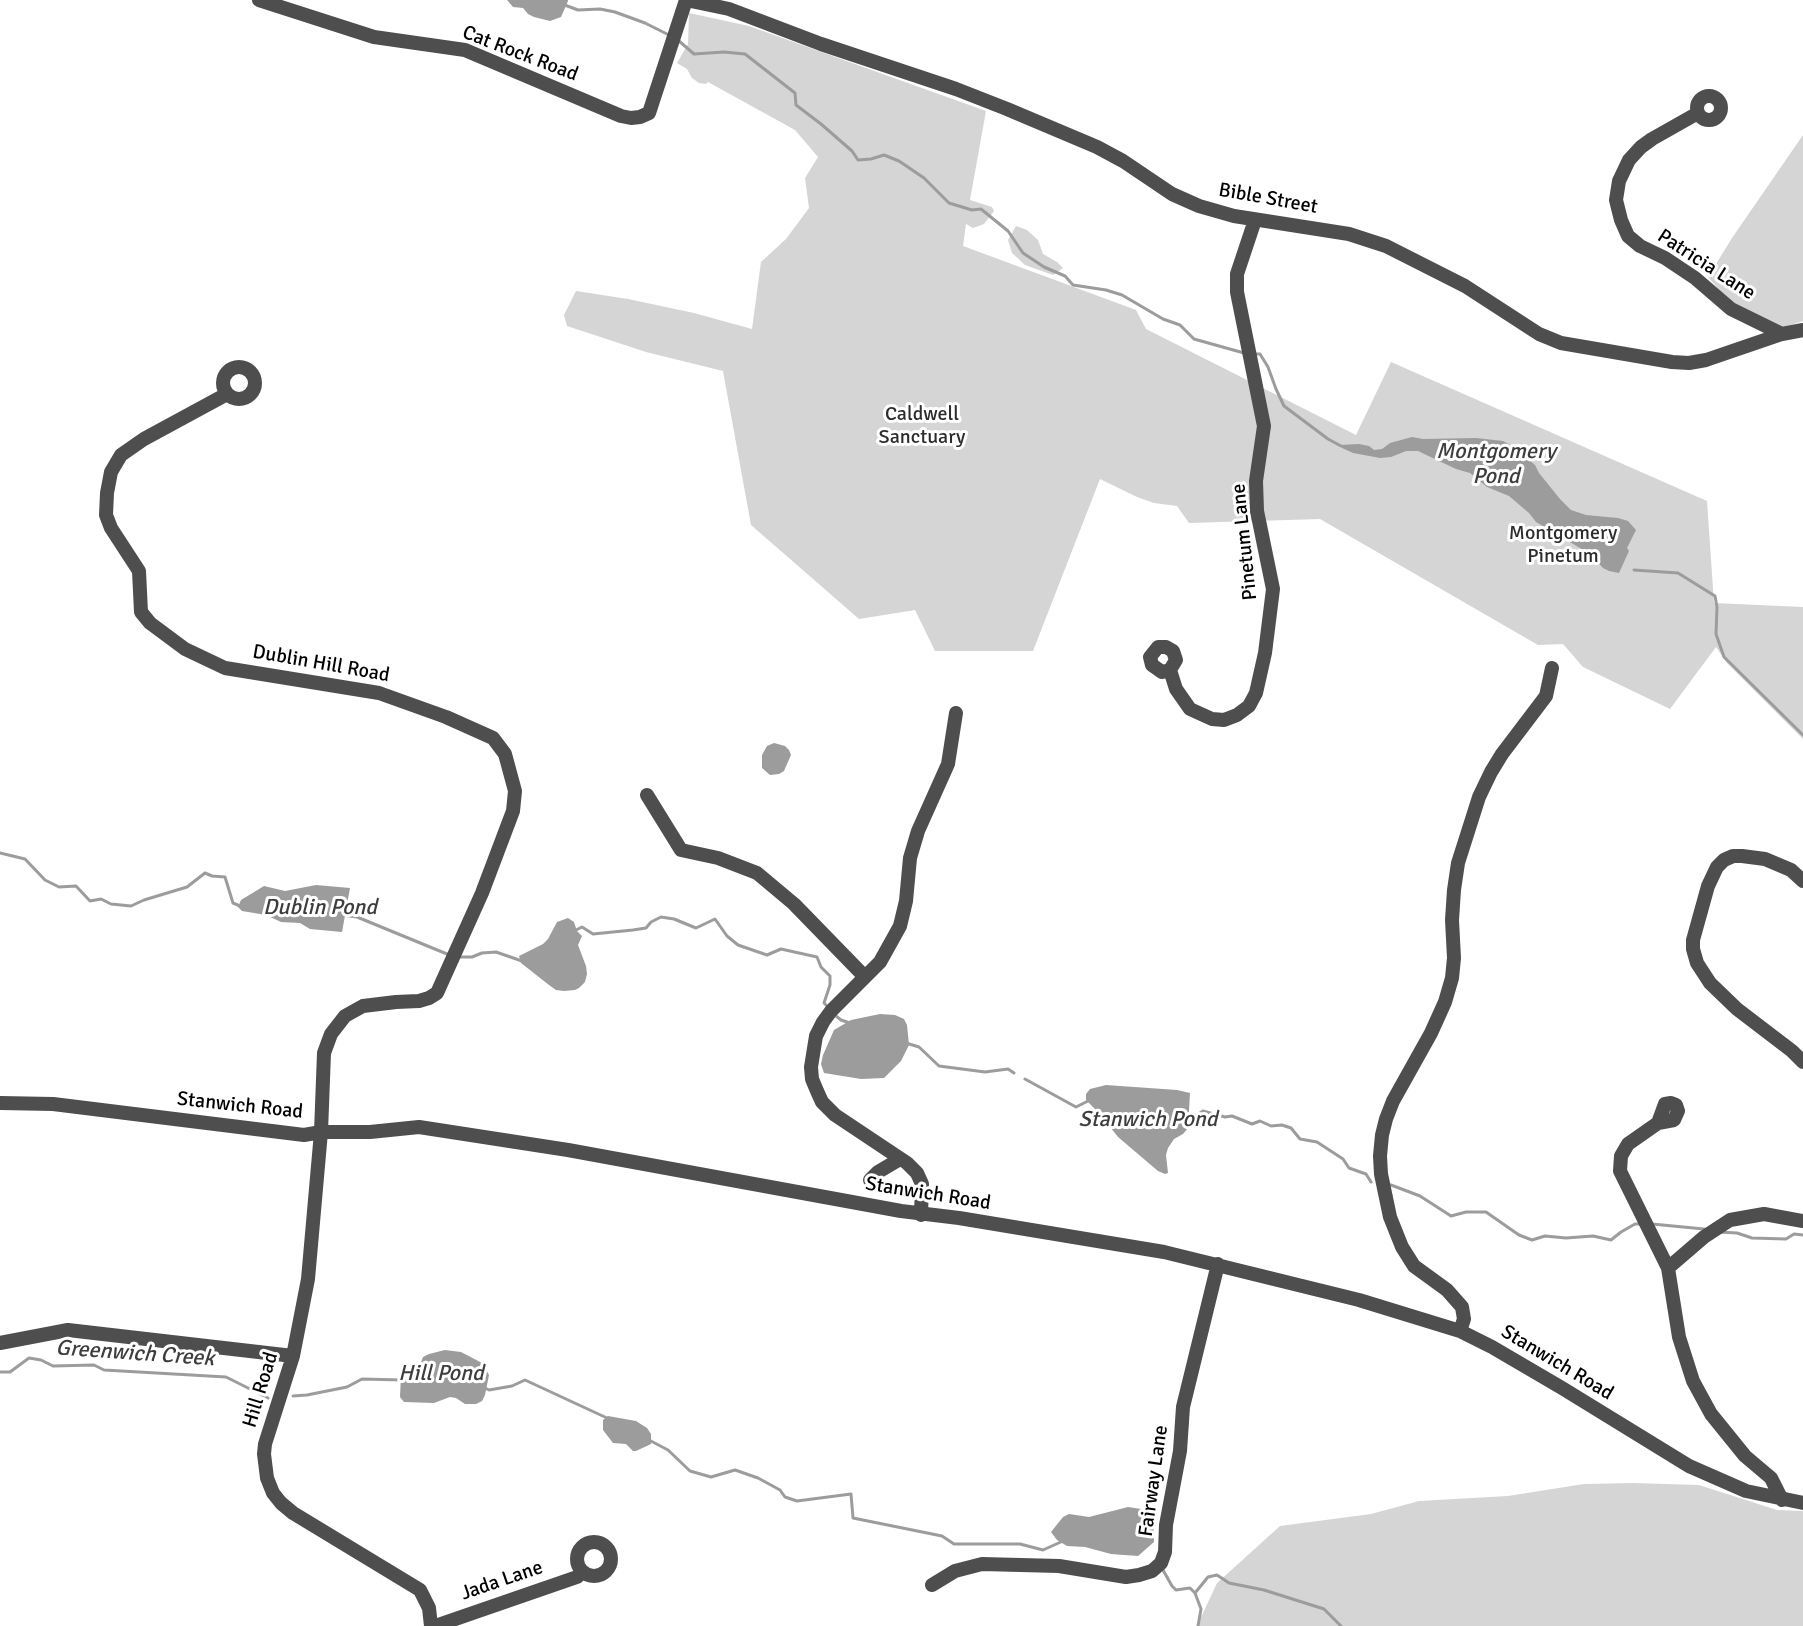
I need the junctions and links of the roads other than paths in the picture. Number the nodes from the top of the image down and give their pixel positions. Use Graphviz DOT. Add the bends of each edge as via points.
graph roads {
  1 [pos="259,0"];
  2 [pos="686,0"];
  3 [pos="1698,113"];
  4 [pos="1255,220"];
  5 [pos="1803,330"];
  6 [pos="1782,334"];
  7 [pos="227,394"];
  8 [pos="1552,668"];
  9 [pos="1170,670"];
  10 [pos="956,713"];
  11 [pos="647,795"];
  12 [pos="1803,881"];
  13 [pos="865,977"];
  14 [pos="1803,1062"];
  15 [pos="0,1103"];
  16 [pos="1658,1123"];
  17 [pos="321,1132"];
  18 [pos="900,1159"];
  19 [pos="870,1180"];
  20 [pos="921,1215"];
  21 [pos="1803,1221"];
  22 [pos="1218,1264"];
  23 [pos="1668,1268"];
  24 [pos="1460,1331"];
  25 [pos="0,1343"];
  26 [pos="293,1356"];
  27 [pos="1782,1500"];
  28 [pos="1803,1503"];
  29 [pos="582,1572"];
  30 [pos="932,1585"];
  31 [pos="433,1626"];
  1 -- 2 [label="street, Cat Rock Road" via="374,37 465,50 631,118 649,113"];
  2 -- 4 [label="street, Bible Street" via="729,9 978,98 1097,147 1184,200"];
  3 -- 6 [label="street, Patricia Lane" via="1652,139 1629,160 1616,200 1621,220 1640,246 1695,278 1731,309"];
  4 -- 6 [label="street, Bible Street" via="1338,232 1386,246 1465,286 1539,334 1577,347 1689,363"];
  4 -- 9 [label="street, Pinetum Lane" via="1237,274 1237,292 1264,426 1257,511 1273,589 1265,653 1249,706 1224,720 1190,709"];
  5 -- 6 [label="street, Bible Street"];
  7 -- 17 [label="street, Dublin Hill Road" via="144,439 121,455 111,472 106,515 139,571 141,612 185,649 225,668 379,693 493,738 505,754 515,791 513,811 482,893 437,993 419,1001 363,1006 345,1016 331,1034 324,1053"];
  8 -- 24 [label="street" via="1546,696 1502,754 1479,797 1458,863 1452,978 1382,1135 1381,1174 1390,1217 1414,1266 1462,1307"];
  10 -- 13 [label="street" via="948,764 910,858 900,926"];
  11 -- 13 [label="street" via="681,850 757,873"];
  12 -- 14 [label="street" via="1765,859 1724,860 1708,886 1693,949 1702,973 1721,995"];
  13 -- 18 [label="street" via="823,1022 812,1053 812,1079 835,1115"];
  15 -- 17 [label="street, Stanwich Road" via="53,1104 304,1135"];
  16 -- 23 [label="street" via="1623,1150 1620,1171"];
  17 -- 20 [label="street, Stanwich Road" via="419,1127"];
  17 -- 26 [label="street, Hill Road" via="308,1279"];
  18 -- 19 [label="street"];
  18 -- 20 [label="street" via="922,1184"];
  20 -- 22 [label="street, Stanwich Road"];
  21 -- 23 [label="street" via="1764,1214 1730,1220"];
  22 -- 24 [label="street, Stanwich Road"];
  22 -- 30 [label="street, Fairway Lane" via="1183,1407 1161,1563 1152,1571 1126,1577 1059,1566 982,1564 955,1571"];
  23 -- 27 [label="street" via="1679,1337 1693,1381 1711,1414 1771,1478"];
  24 -- 27 [label="street, Stanwich Road" via="1689,1466"];
  25 -- 26 [label="street" via="68,1330"];
  26 -- 31 [label="street, Hill Road" via="265,1444 273,1493 293,1513 420,1590"];
  27 -- 28 [label="street, Stanwich Road"];
  29 -- 31 [label="street, Jada Lane"];
}
